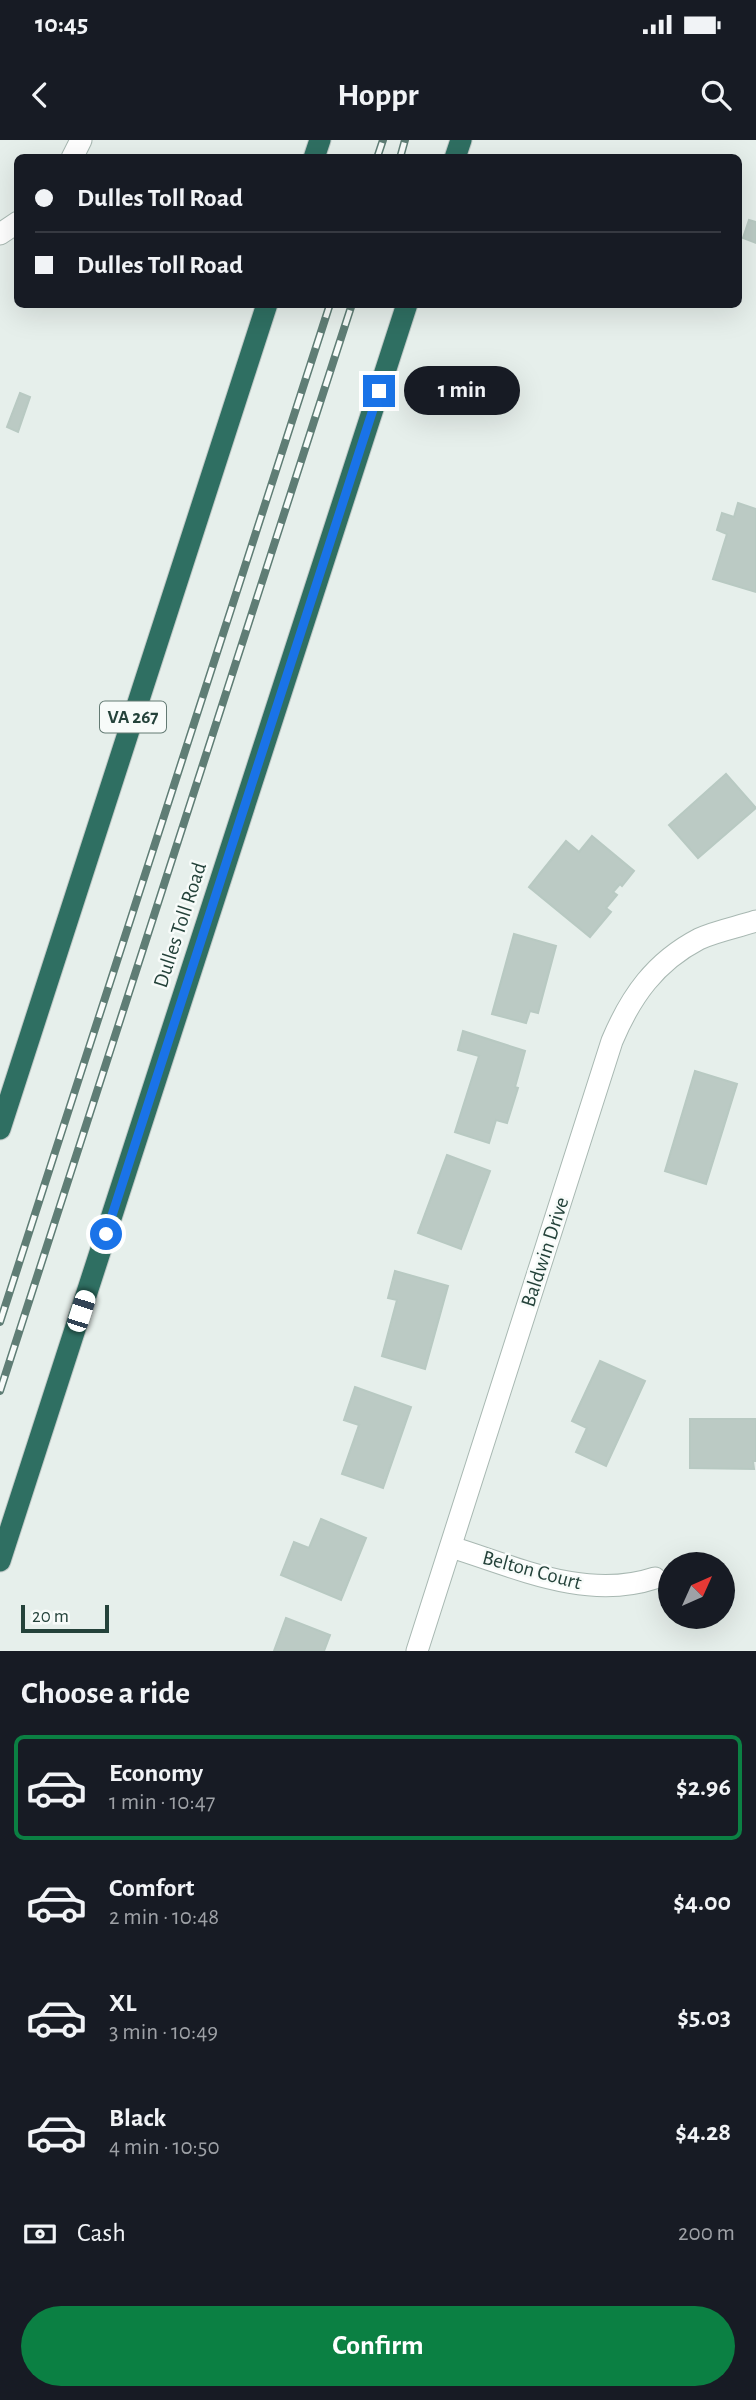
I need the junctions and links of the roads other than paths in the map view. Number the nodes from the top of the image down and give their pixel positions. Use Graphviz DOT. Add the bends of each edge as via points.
graph roads {
  1 [pos="266,308"];
  2 [pos="406,308"];
  3 [pos="756,921"];
  4 [pos="0,1129"];
  5 [pos="451,1547"];
  6 [pos="0,1561"];
  7 [pos="655,1578"];
  8 [pos="417,1651"];
  1 -- 4 [label="highway, VA 267"];
  2 -- 6 [label="highway, Dulles Toll Road"];
  3 -- 5 [label="street, Baldwin Drive" via="700,939 672,956 645,981 625,1010"];
  5 -- 7 [label="street, Belton Court" via="574,1585 610,1587"];
  5 -- 8 [label="street, Baldwin Drive"];
}
